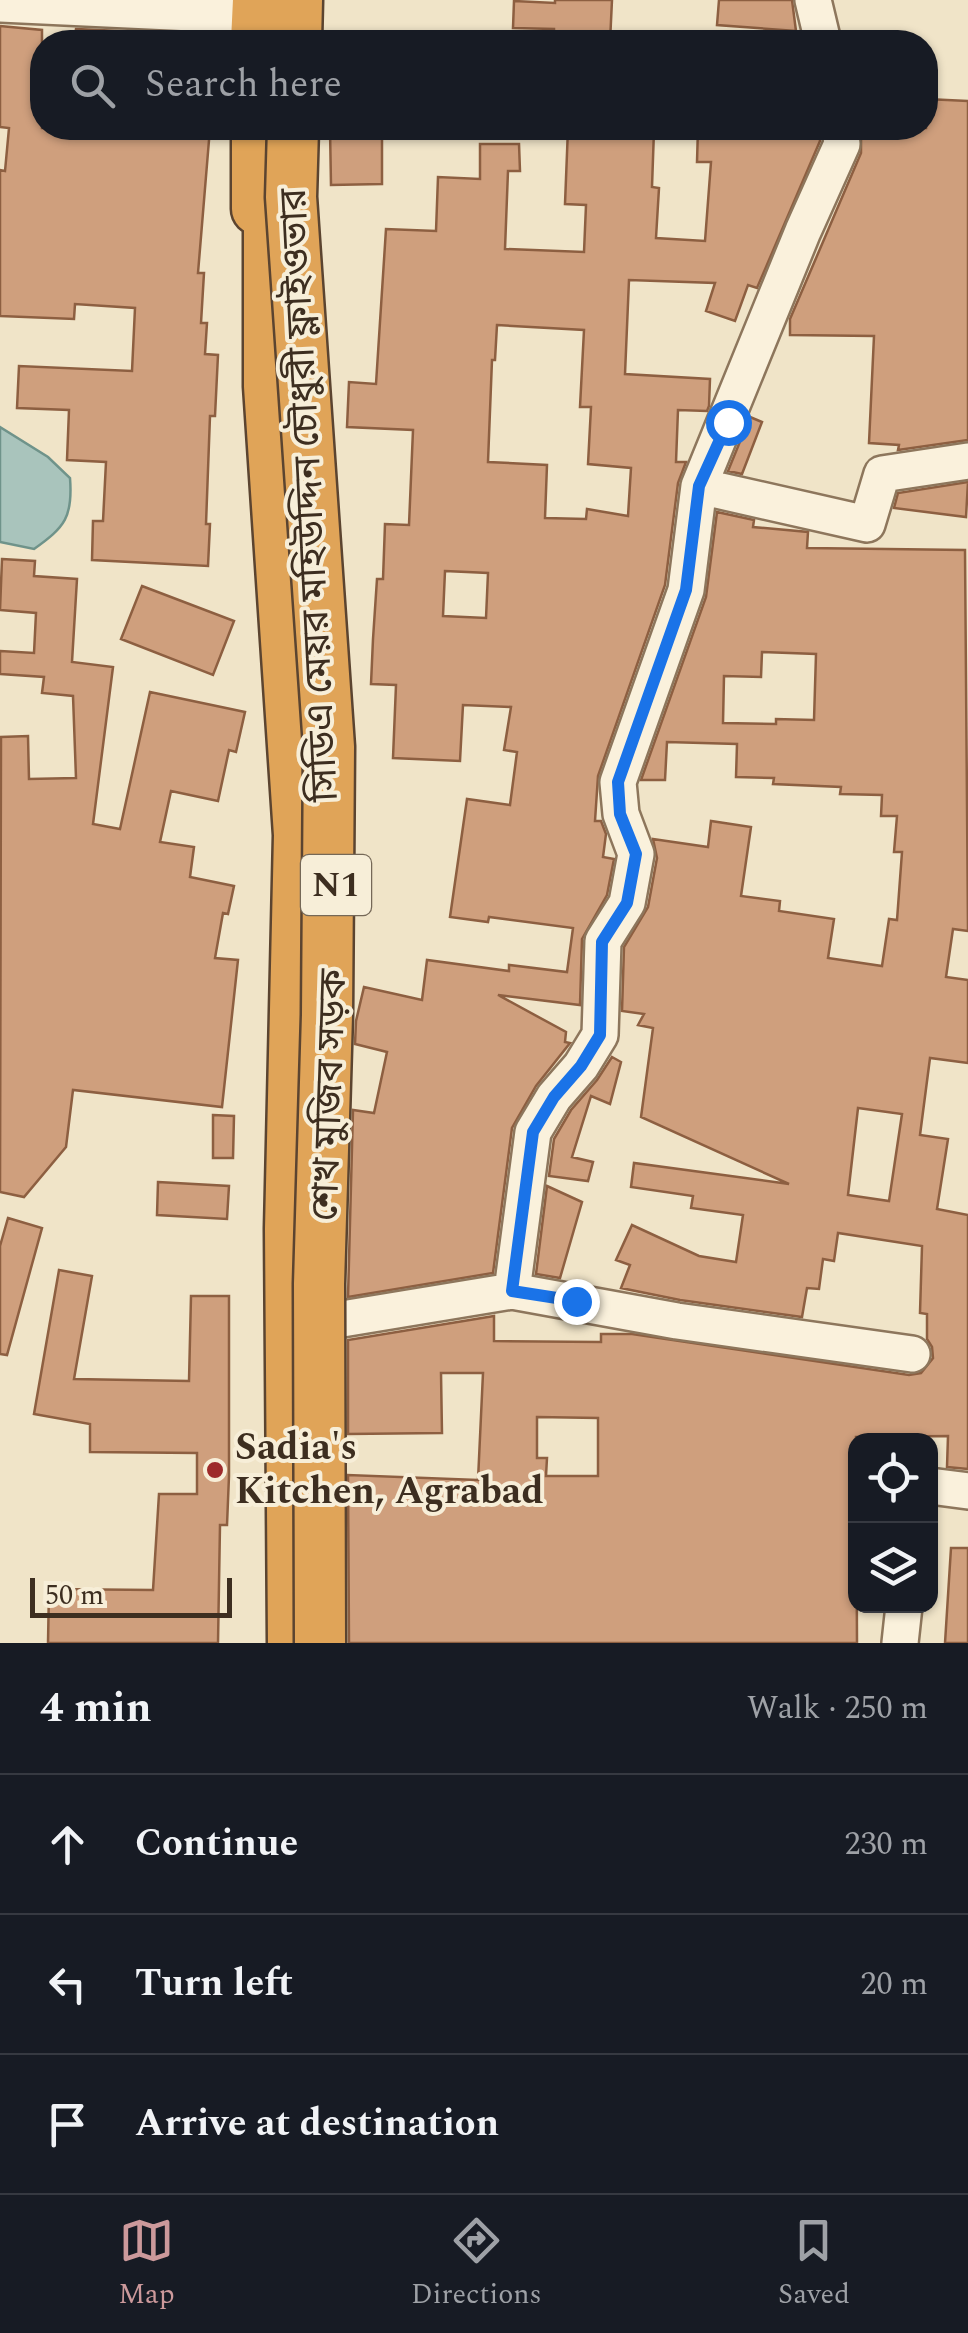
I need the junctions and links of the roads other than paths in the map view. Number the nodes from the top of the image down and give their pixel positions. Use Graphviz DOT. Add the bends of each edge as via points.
graph roads {
  1 [pos="309,0"];
  2 [pos="813,0"];
  3 [pos="0,4"];
  4 [pos="272,21"];
  5 [pos="308,30"];
  6 [pos="820,30"];
  7 [pos="256,140"];
  8 [pos="269,140"];
  9 [pos="292,140"];
  10 [pos="306,140"];
  11 [pos="842,140"];
  12 [pos="968,461"];
  13 [pos="699,486"];
  14 [pos="512,1291"];
  15 [pos="324,1322"];
  16 [pos="912,1354"];
  17 [pos="938,1487"];
  18 [pos="968,1492"];
  19 [pos="903,1613"];
  20 [pos="280,1643"];
  21 [pos="293,1643"];
  22 [pos="321,1643"];
  23 [pos="900,1643"];
  1 -- 5 [label="highway"];
  2 -- 6 [label="street"];
  3 -- 4 [label="street"];
  7 -- 20 [label="highway, শেখ মুজিব সড়ক / N1" via="258,535 284,854"];
  8 -- 21 [label="highway" via="269,386 299,835 290,1228"];
  9 -- 22 [label="highway, সিডিএ মেয়র মহিউদ্দিন চৌধুরী ফ্লাইওভার, bridge" via="290,197 329,747 319,1284"];
  10 -- 15 [label="highway, শেখ মুজিব সড়ক / N1" via="313,527 337,846"];
  11 -- 13 [label="street"];
  12 -- 13 [label="street" via="882,474 867,524"];
  13 -- 14 [label="street" via="686,590 618,782 620,814 636,854 627,903 602,942 600,1035 533,1132"];
  14 -- 15 [label="street"];
  14 -- 16 [label="street"];
  15 -- 22 [label="highway, শেখ মুজিব সড়ক / N1"];
  17 -- 18 [label="street"];
  19 -- 23 [label="street"];
}
